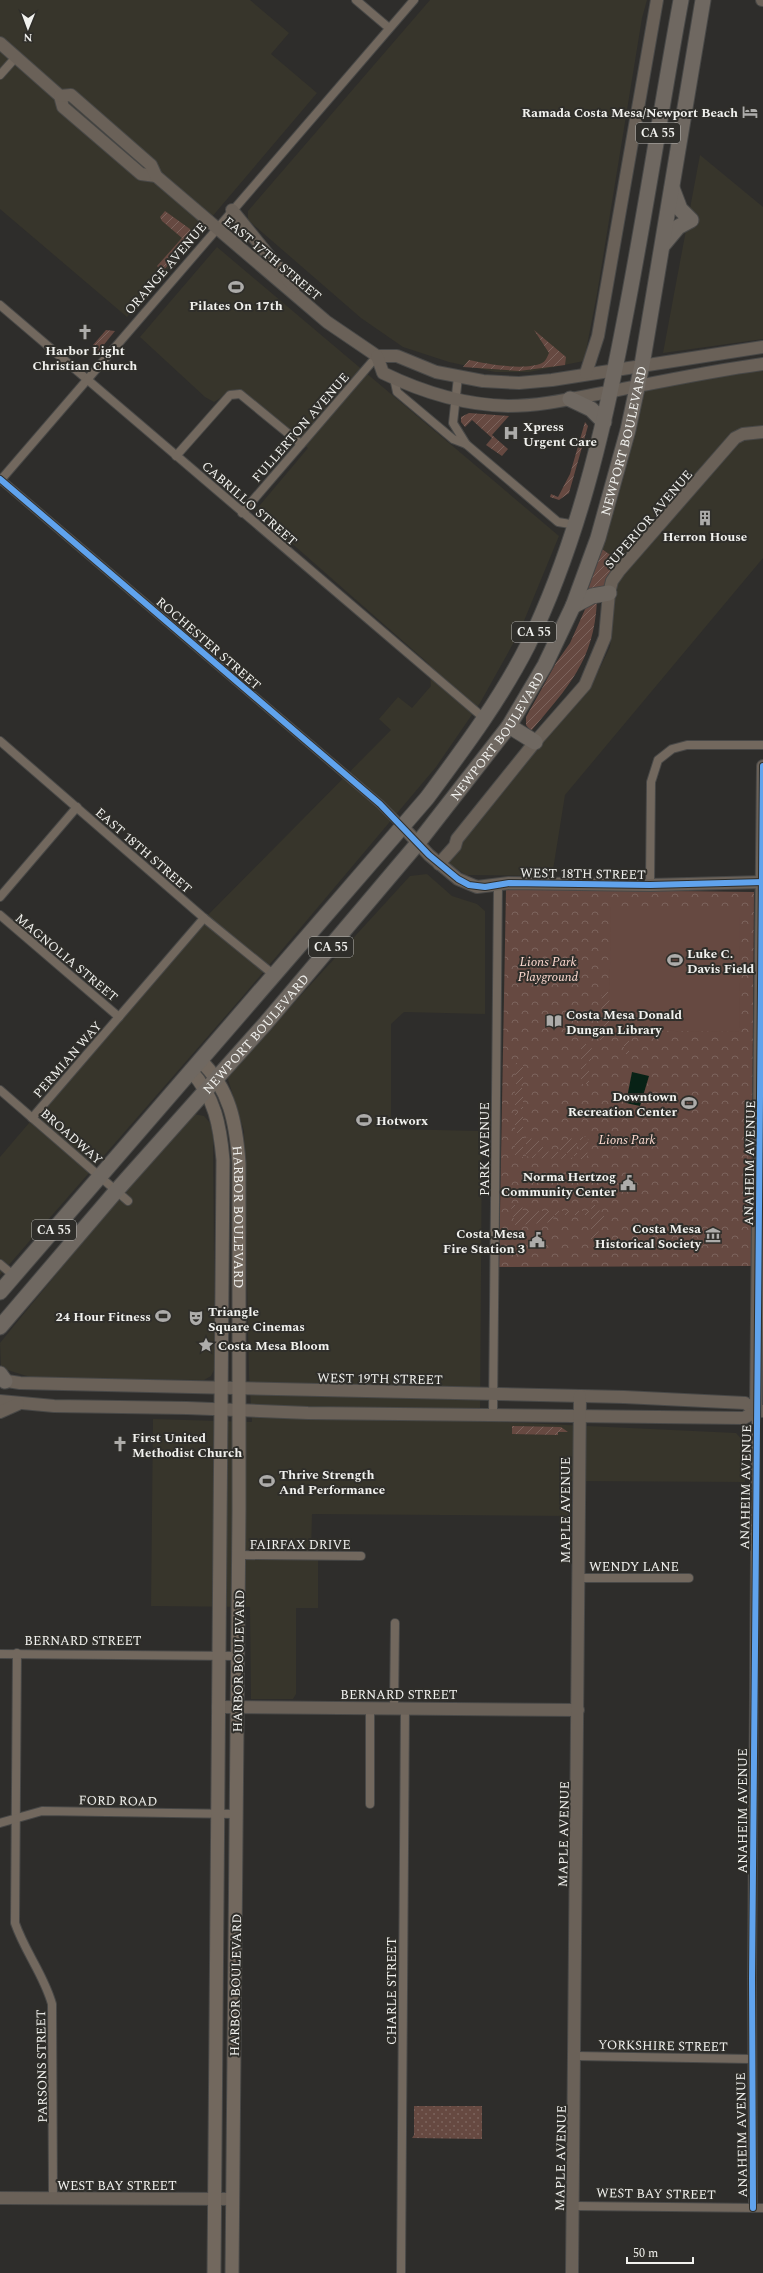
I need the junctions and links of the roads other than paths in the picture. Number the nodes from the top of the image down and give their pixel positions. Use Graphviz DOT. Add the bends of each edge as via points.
graph roads {
  1 [pos="356,0"];
  2 [pos="414,0"];
  3 [pos="657,0"];
  4 [pos="681,0"];
  5 [pos="702,0"];
  6 [pos="389,28"];
  7 [pos="0,43"];
  8 [pos="16,57"];
  9 [pos="0,75"];
  10 [pos="60,96"];
  11 [pos="95,134"];
  12 [pos="132,148"];
  13 [pos="156,176"];
  14 [pos="671,187"];
  15 [pos="232,210"];
  16 [pos="216,228"];
  17 [pos="662,247"];
  18 [pos="0,306"];
  19 [pos="313,310"];
  20 [pos="763,347"];
  21 [pos="377,356"];
  22 [pos="642,364"];
  23 [pos="758,365"];
  24 [pos="616,368"];
  25 [pos="586,373"];
  26 [pos="763,373"];
  27 [pos="458,377"];
  28 [pos="394,378"];
  29 [pos="86,380"];
  30 [pos="637,386"];
  31 [pos="611,391"];
  32 [pos="455,399"];
  33 [pos="570,399"];
  34 [pos="604,422"];
  35 [pos="763,432"];
  36 [pos="301,444"];
  37 [pos="466,444"];
  38 [pos="176,456"];
  39 [pos="0,480"];
  40 [pos="242,513"];
  41 [pos="576,525"];
  42 [pos="609,594"];
  43 [pos="573,606"];
  44 [pos="485,719"];
  45 [pos="509,726"];
  46 [pos="0,741"];
  47 [pos="535,742"];
  48 [pos="763,745"];
  49 [pos="763,766"];
  50 [pos="77,807"];
  51 [pos="403,827"];
  52 [pos="418,843"];
  53 [pos="439,864"];
  54 [pos="762,882"];
  55 [pos="498,885"];
  56 [pos="650,885"];
  57 [pos="0,897"];
  58 [pos="0,915"];
  59 [pos="204,918"];
  60 [pos="274,975"];
  61 [pos="120,1017"];
  62 [pos="762,1024"];
  63 [pos="196,1066"];
  64 [pos="217,1078"];
  65 [pos="0,1090"];
  66 [pos="206,1090"];
  67 [pos="32,1118"];
  68 [pos="761,1148"];
  69 [pos="100,1176"];
  70 [pos="117,1190"];
  71 [pos="128,1201"];
  72 [pos="0,1264"];
  73 [pos="14,1276"];
  74 [pos="761,1279"];
  75 [pos="0,1292"];
  76 [pos="0,1327"];
  77 [pos="2,1378"];
  78 [pos="221,1387"];
  79 [pos="240,1388"];
  80 [pos="493,1394"];
  81 [pos="580,1396"];
  82 [pos="0,1401"];
  83 [pos="18,1404"];
  84 [pos="221,1410"];
  85 [pos="240,1411"];
  86 [pos="760,1411"];
  87 [pos="0,1412"];
  88 [pos="493,1414"];
  89 [pos="580,1415"];
  90 [pos="239,1555"];
  91 [pos="361,1556"];
  92 [pos="579,1578"];
  93 [pos="689,1578"];
  94 [pos="395,1622"];
  95 [pos="17,1653"];
  96 [pos="0,1654"];
  97 [pos="219,1656"];
  98 [pos="238,1656"];
  99 [pos="218,1707"];
  100 [pos="237,1707"];
  101 [pos="370,1708"];
  102 [pos="400,1708"];
  103 [pos="578,1710"];
  104 [pos="370,1804"];
  105 [pos="217,1814"];
  106 [pos="236,1814"];
  107 [pos="16,1818"];
  108 [pos="0,1823"];
  109 [pos="575,2056"];
  110 [pos="751,2059"];
  111 [pos="0,2198"];
  112 [pos="53,2199"];
  113 [pos="233,2199"];
  114 [pos="215,2200"];
  115 [pos="573,2206"];
  116 [pos="753,2208"];
  117 [pos="763,2208"];
  118 [pos="214,2273"];
  119 [pos="232,2273"];
  120 [pos="401,2273"];
  121 [pos="572,2273"];
  1 -- 6 [label="street"];
  2 -- 6 [label="street, ORANGE AVENUE"];
  3 -- 25 [label="street" via="598,336"];
  4 -- 24 [label="highway, NEWPORT BOULEVARD / CA 55"];
  5 -- 14 [label="highway, NEWPORT BOULEVARD / CA 55"];
  6 -- 15 [label="street, ORANGE AVENUE"];
  7 -- 8 [label="street, EAST 17TH STREET"];
  8 -- 9 [label="street"];
  8 -- 10 [label="street, EAST 17TH STREET"];
  10 -- 11 [label="street, EAST 17TH STREET" via="64,107"];
  10 -- 12 [label="street, EAST 17TH STREET" via="70,95"];
  11 -- 12 [label="street"];
  11 -- 13 [label="street, EAST 17TH STREET" via="141,174"];
  12 -- 13 [label="street, EAST 17TH STREET" via="151,165"];
  13 -- 16 [label="street, EAST 17TH STREET"];
  14 -- 17 [label="highway, NEWPORT BOULEVARD / CA 55"];
  14 -- 17 [label="highway" via="680,209 691,220 678,227"];
  15 -- 16 [label="street, ORANGE AVENUE"];
  15 -- 19 [label="street"];
  16 -- 19 [label="street, EAST 17TH STREET"];
  16 -- 29 [label="street, ORANGE AVENUE"];
  17 -- 22 [label="highway, NEWPORT BOULEVARD / CA 55"];
  18 -- 29 [label="street, CABRILLO STREET"];
  19 -- 21 [label="street, EAST 17TH STREET"];
  20 -- 22 [label="street"];
  21 -- 27 [label="street" via="397,356 436,372"];
  21 -- 28 [label="street" via="383,373"];
  21 -- 36 [label="street, FULLERTON AVENUE"];
  22 -- 24 [label="street"];
  22 -- 30 [label="highway, NEWPORT BOULEVARD / CA 55"];
  23 -- 26 [label="street"];
  23 -- 30 [label="street"];
  24 -- 25 [label="street"];
  24 -- 31 [label="highway, NEWPORT BOULEVARD / CA 55"];
  25 -- 27 [label="street" via="519,383"];
  27 -- 32 [label="street"];
  28 -- 32 [label="street"];
  28 -- 37 [label="street" via="397,392 453,439"];
  29 -- 38 [label="street, CABRILLO STREET"];
  29 -- 39 [label="street, ORANGE AVENUE"];
  30 -- 31 [label="street"];
  30 -- 43 [label="highway, NEWPORT BOULEVARD / CA 55" via="607,509"];
  31 -- 33 [label="street"];
  31 -- 34 [label="highway, NEWPORT BOULEVARD / CA 55"];
  32 -- 33 [label="street" via="508,406"];
  32 -- 37 [label="street" via="453,423"];
  33 -- 34 [label="highway" via="591,409"];
  34 -- 41 [label="highway, NEWPORT BOULEVARD / CA 55"];
  35 -- 42 [label="street, SUPERIOR AVENUE" via="743,434 735,438 619,571 612,582"];
  36 -- 38 [label="street" via="240,394 235,394 230,395"];
  36 -- 40 [label="street, FULLERTON AVENUE"];
  37 -- 41 [label="street" via="558,522"];
  38 -- 40 [label="street, CABRILLO STREET"];
  39 -- 51 [label="street, ROCHESTER STREET" via="380,804"];
  40 -- 44 [label="street, CABRILLO STREET"];
  41 -- 44 [label="highway, NEWPORT BOULEVARD / CA 55" via="559,574 536,627"];
  42 -- 43 [label="highway" via="592,596"];
  42 -- 47 [label="street, SUPERIOR AVENUE" via="605,636 585,684"];
  43 -- 45 [label="highway, NEWPORT BOULEVARD / CA 55" via="545,665"];
  44 -- 51 [label="highway, NEWPORT BOULEVARD / CA 55" via="453,765"];
  45 -- 47 [label="highway"];
  45 -- 52 [label="highway, NEWPORT BOULEVARD / CA 55"];
  46 -- 50 [label="street, EAST 18TH STREET"];
  47 -- 53 [label="street, SUPERIOR AVENUE"];
  48 -- 56 [label="street" via="687,745 672,749 658,760 651,782"];
  49 -- 54 [label="street, ANAHEIM AVENUE"];
  50 -- 57 [label="street"];
  50 -- 59 [label="street, EAST 18TH STREET"];
  51 -- 52 [label="street, WEST 18TH STREET"];
  51 -- 60 [label="highway, NEWPORT BOULEVARD / CA 55"];
  52 -- 53 [label="street, WEST 18TH STREET"];
  52 -- 64 [label="highway, NEWPORT BOULEVARD / CA 55"];
  53 -- 55 [label="street, WEST 18TH STREET" via="469,885"];
  54 -- 56 [label="street, WEST 18TH STREET"];
  54 -- 62 [label="street, ANAHEIM AVENUE"];
  55 -- 56 [label="street, WEST 18TH STREET"];
  55 -- 80 [label="street, PARK AVENUE"];
  58 -- 61 [label="street, MAGNOLIA STREET"];
  59 -- 60 [label="street, EAST 18TH STREET"];
  59 -- 61 [label="street, PERMIAN WAY"];
  60 -- 63 [label="highway, NEWPORT BOULEVARD / CA 55"];
  61 -- 67 [label="street, PERMIAN WAY"];
  62 -- 68 [label="street, ANAHEIM AVENUE"];
  63 -- 64 [label="main road, HARBOR BOULEVARD"];
  63 -- 66 [label="main road, HARBOR BOULEVARD"];
  63 -- 69 [label="highway, NEWPORT BOULEVARD / CA 55"];
  64 -- 66 [label="highway, NEWPORT BOULEVARD / CA 55"];
  64 -- 79 [label="main road, HARBOR BOULEVARD" via="227,1097 232,1116 239,1163"];
  65 -- 67 [label="street, BROADWAY"];
  66 -- 70 [label="highway, NEWPORT BOULEVARD / CA 55"];
  66 -- 78 [label="main road, HARBOR BOULEVARD" via="218,1121 223,1160"];
  67 -- 69 [label="street, BROADWAY"];
  68 -- 74 [label="street, ANAHEIM AVENUE"];
  69 -- 70 [label="street, BROADWAY"];
  69 -- 73 [label="highway, NEWPORT BOULEVARD / CA 55"];
  70 -- 71 [label="street, BROADWAY"];
  70 -- 76 [label="highway, NEWPORT BOULEVARD / CA 55"];
  72 -- 73 [label="street"];
  73 -- 75 [label="highway, NEWPORT BOULEVARD / CA 55"];
  74 -- 86 [label="street, ANAHEIM AVENUE"];
  77 -- 78 [label="street, WEST 19TH STREET" via="58,1384"];
  78 -- 79 [label="street, WEST 19TH STREET"];
  78 -- 84 [label="main road, HARBOR BOULEVARD"];
  79 -- 80 [label="street, WEST 19TH STREET"];
  79 -- 85 [label="main road, HARBOR BOULEVARD"];
  80 -- 81 [label="street, WEST 19TH STREET"];
  80 -- 88 [label="street, PARK AVENUE"];
  81 -- 86 [label="street, WEST 19TH STREET" via="745,1404"];
  81 -- 89 [label="street, MAPLE AVENUE"];
  82 -- 83 [label="street"];
  83 -- 84 [label="street"];
  83 -- 87 [label="street"];
  84 -- 85 [label="street"];
  84 -- 97 [label="main road, HARBOR BOULEVARD"];
  85 -- 88 [label="street"];
  85 -- 90 [label="main road, HARBOR BOULEVARD"];
  86 -- 89 [label="street" via="744,1418"];
  86 -- 110 [label="street, ANAHEIM AVENUE"];
  88 -- 89 [label="street"];
  89 -- 92 [label="street, MAPLE AVENUE"];
  90 -- 91 [label="street, FAIRFAX DRIVE"];
  90 -- 98 [label="main road, HARBOR BOULEVARD"];
  92 -- 93 [label="street, WENDY LANE"];
  92 -- 103 [label="street, MAPLE AVENUE"];
  94 -- 102 [label="street, CHARLE STREET"];
  95 -- 96 [label="street, BERNARD STREET"];
  95 -- 97 [label="street, BERNARD STREET"];
  95 -- 107 [label="street, PARSONS STREET"];
  97 -- 98 [label="street, BERNARD STREET"];
  97 -- 99 [label="main road, HARBOR BOULEVARD"];
  98 -- 100 [label="main road, HARBOR BOULEVARD"];
  99 -- 100 [label="street, BERNARD STREET"];
  99 -- 105 [label="main road, HARBOR BOULEVARD"];
  100 -- 101 [label="street, BERNARD STREET"];
  100 -- 106 [label="main road, HARBOR BOULEVARD"];
  101 -- 102 [label="street, BERNARD STREET"];
  101 -- 104 [label="street"];
  102 -- 103 [label="street, BERNARD STREET"];
  102 -- 120 [label="street, CHARLE STREET"];
  103 -- 109 [label="street, MAPLE AVENUE"];
  105 -- 106 [label="street, FORD ROAD"];
  105 -- 107 [label="street, FORD ROAD" via="42,1811"];
  105 -- 114 [label="main road, HARBOR BOULEVARD"];
  106 -- 113 [label="main road, HARBOR BOULEVARD"];
  107 -- 108 [label="street, FORD ROAD"];
  107 -- 112 [label="street, PARSONS STREET" via="16,1923 21,1940 52,2004"];
  109 -- 110 [label="street, YORKSHIRE STREET"];
  109 -- 115 [label="street, MAPLE AVENUE"];
  110 -- 116 [label="street, ANAHEIM AVENUE"];
  111 -- 112 [label="street, WEST BAY STREET"];
  112 -- 114 [label="street, WEST BAY STREET"];
  113 -- 114 [label="street, WEST BAY STREET"];
  113 -- 119 [label="main road, HARBOR BOULEVARD"];
  114 -- 118 [label="main road, HARBOR BOULEVARD"];
  115 -- 116 [label="street, WEST BAY STREET"];
  115 -- 121 [label="street, MAPLE AVENUE"];
  116 -- 117 [label="street, WEST BAY STREET"];
}
